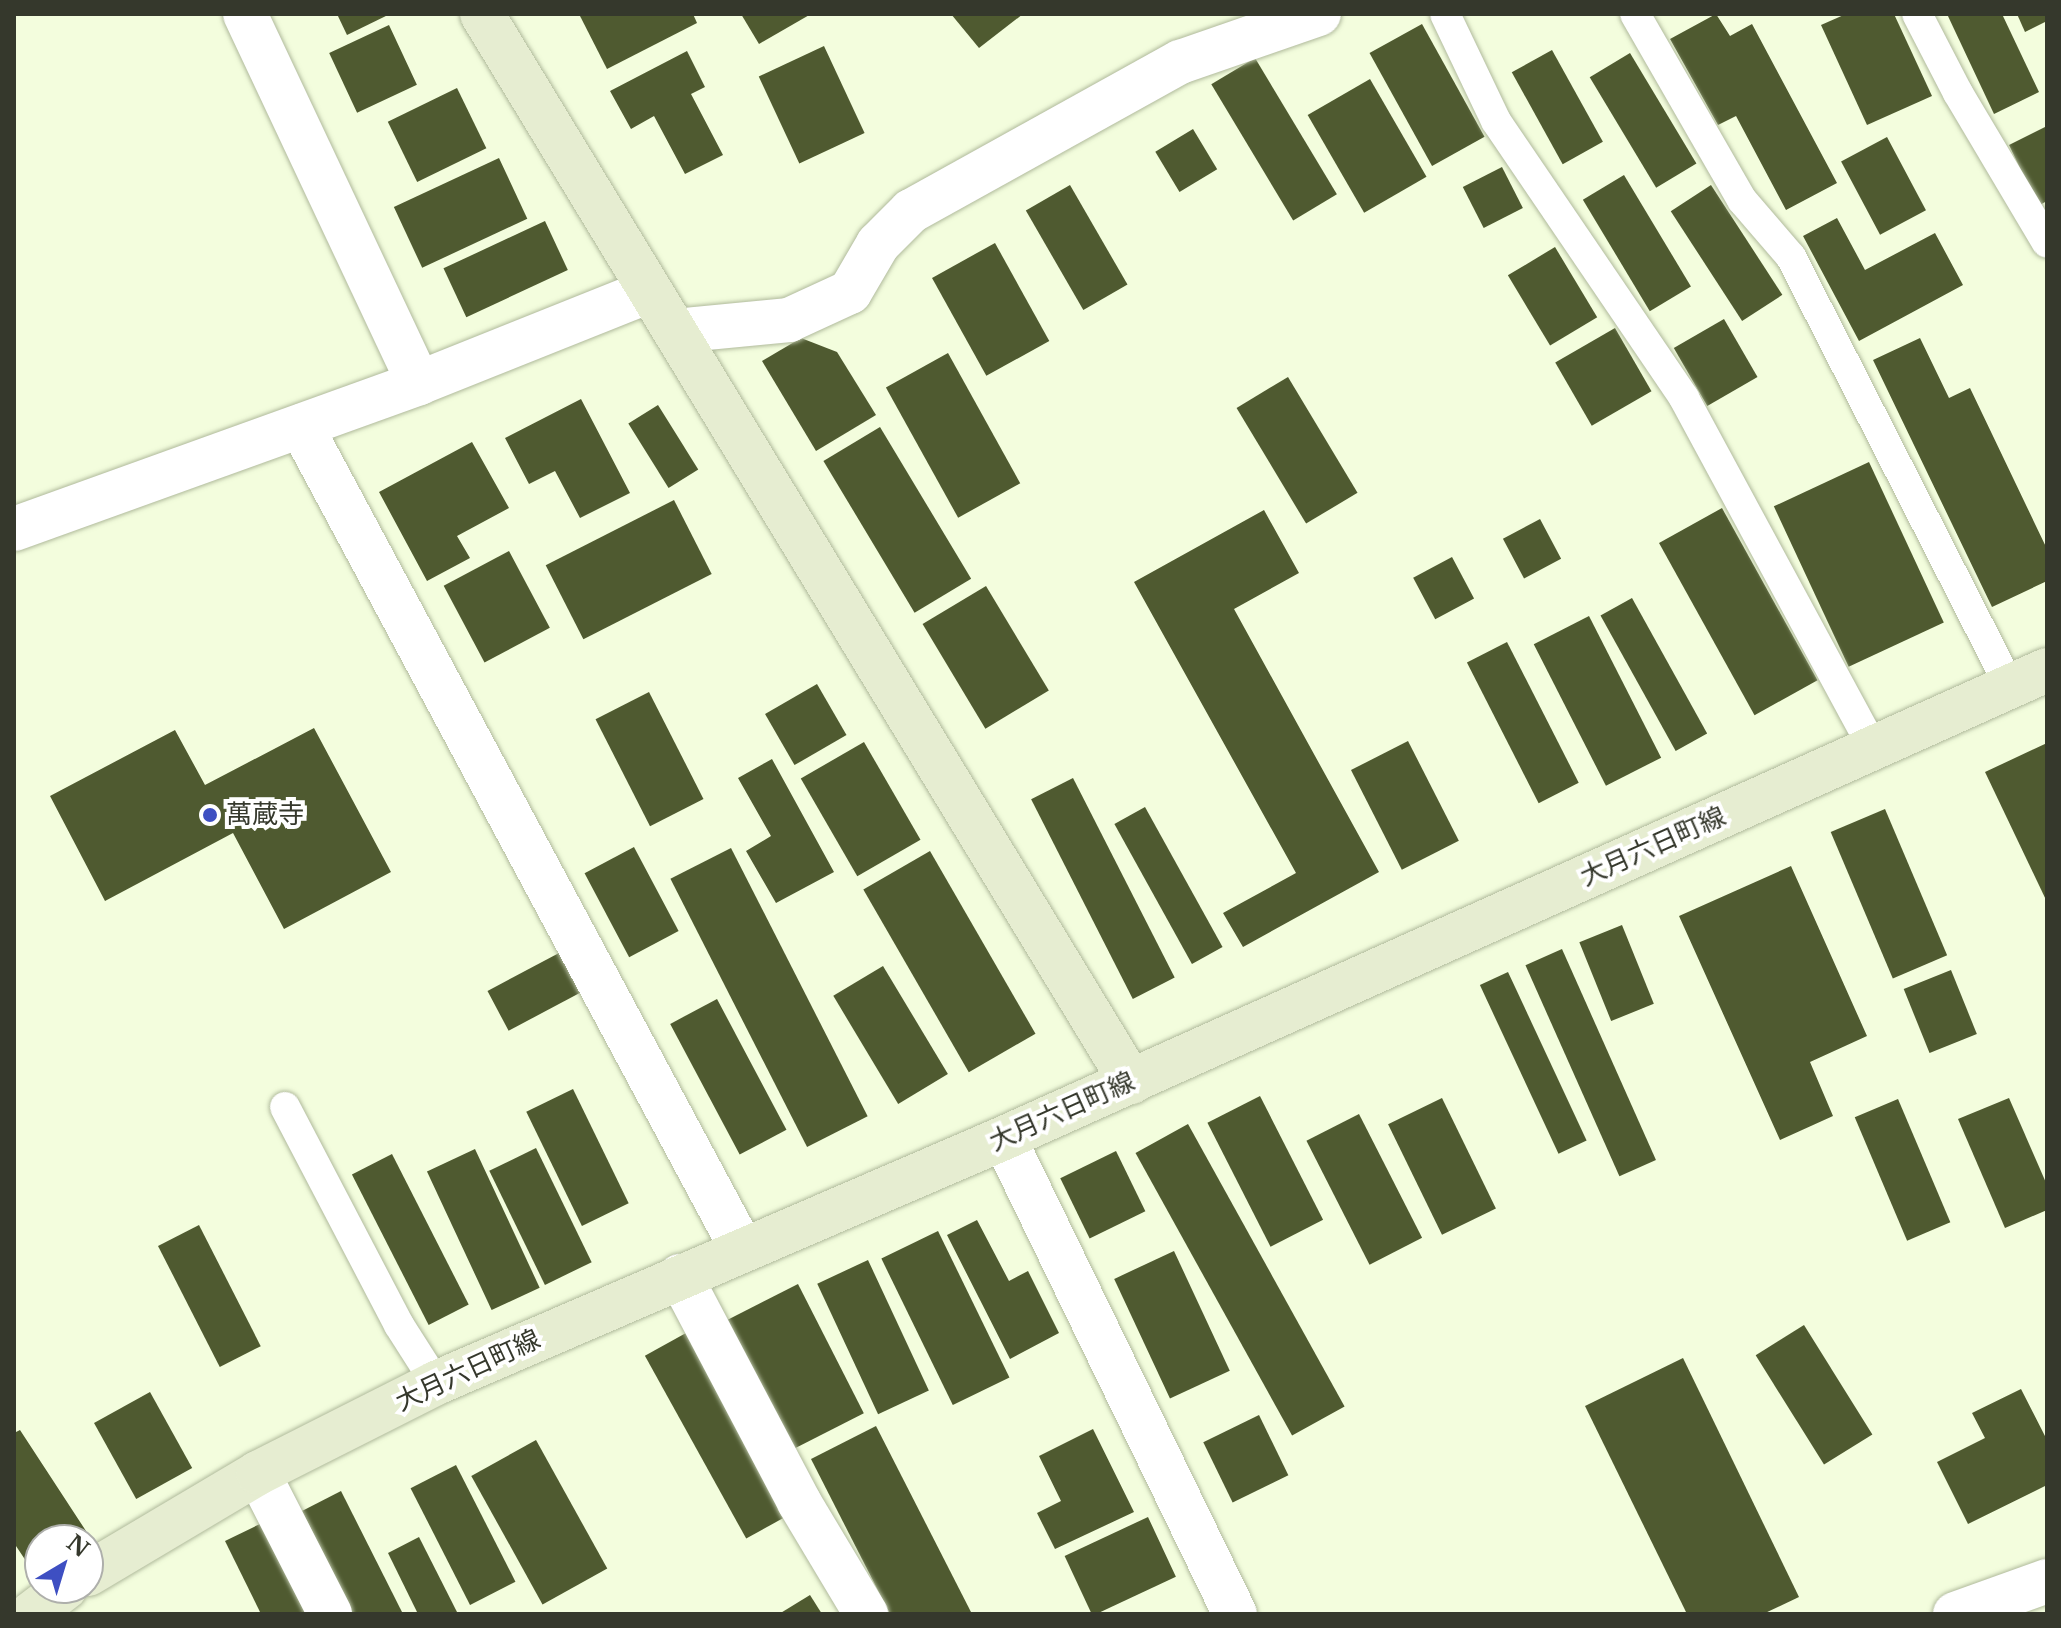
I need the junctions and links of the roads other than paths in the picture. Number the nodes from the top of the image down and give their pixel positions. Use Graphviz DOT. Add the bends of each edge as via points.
graph roads {
  1 [pos="245,14"];
  2 [pos="482,14"];
  3 [pos="1319,14"];
  4 [pos="1445,14"];
  5 [pos="1635,14"];
  6 [pos="1917,14"];
  7 [pos="2047,243"];
  8 [pos="649,291"];
  9 [pos="675,331"];
  10 [pos="419,383"];
  11 [pos="301,426"];
  12 [pos="14,529"];
  13 [pos="2028,679"];
  14 [pos="1873,748"];
  15 [pos="1131,1082"];
  16 [pos="285,1107"];
  17 [pos="1004,1138"];
  18 [pos="742,1249"];
  19 [pos="680,1276"];
  20 [pos="436,1383"];
  21 [pos="258,1473"];
  22 [pos="104,1564"];
  23 [pos="2047,1581"];
  24 [pos="330,1614"];
  25 [pos="866,1614"];
  26 [pos="1235,1614"];
  27 [pos="1955,1614"];
  1 -- 10 [label="street"];
  2 -- 8 [label="main road"];
  3 -- 9 [label="street" via="1180,62 911,211 878,244 850,292 789,320"];
  4 -- 14 [label="lane" via="1496,121 1684,398"];
  5 -- 13 [label="lane" via="1742,200 1791,257"];
  6 -- 7 [label="lane"];
  8 -- 9 [label="main road"];
  8 -- 10 [label="street"];
  9 -- 15 [label="main road"];
  10 -- 11 [label="street"];
  11 -- 12 [label="street"];
  11 -- 18 [label="street"];
  13 -- 14 [label="main road, 大月六日町線"];
  14 -- 15 [label="main road, 大月六日町線"];
  15 -- 17 [label="main road, 大月六日町線"];
  16 -- 20 [label="lane" via="399,1325"];
  17 -- 18 [label="main road, 大月六日町線"];
  17 -- 26 [label="street"];
  18 -- 19 [label="main road, 大月六日町線"];
  19 -- 20 [label="main road, 大月六日町線"];
  19 -- 25 [label="street" via="799,1502"];
  20 -- 21 [label="main road, 大月六日町線"];
  21 -- 22 [label="main road, 大月六日町線"];
  21 -- 24 [label="street"];
  23 -- 27 [label="street"];
}
